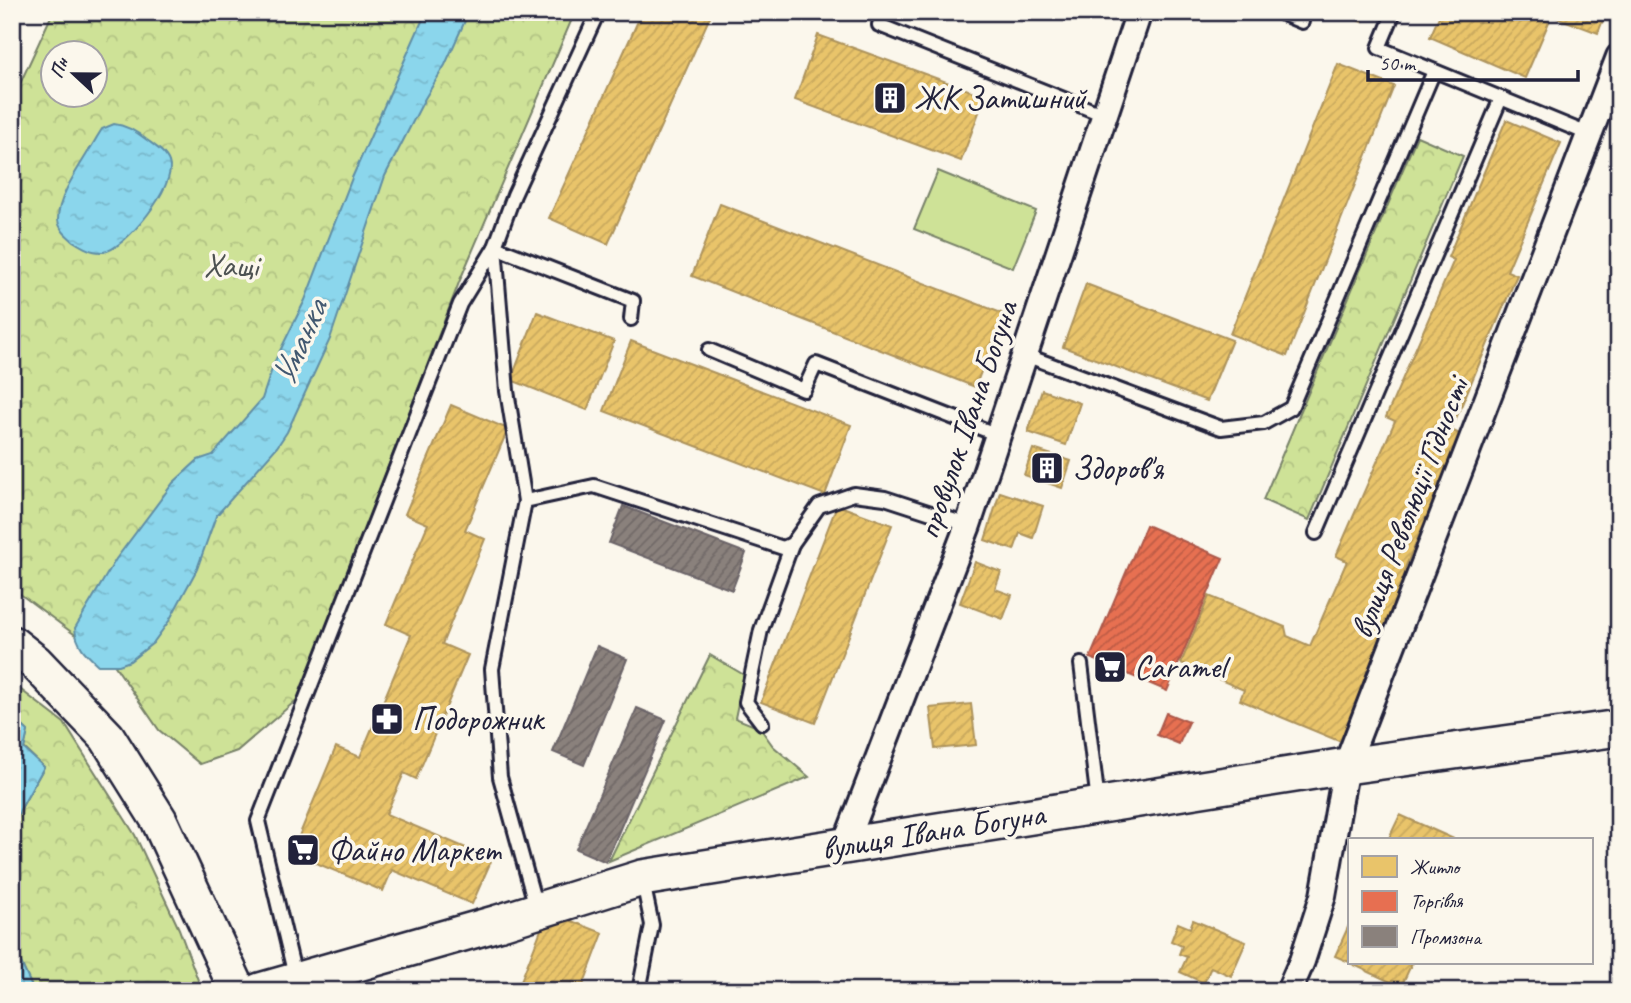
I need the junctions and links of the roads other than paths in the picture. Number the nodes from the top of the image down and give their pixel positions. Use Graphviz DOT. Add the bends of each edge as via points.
graph roads {
  1 [pos="598,12"];
  2 [pos="883,12"];
  3 [pos="1139,12"];
  4 [pos="1278,12"];
  5 [pos="1394,12"];
  6 [pos="1302,22"];
  7 [pos="1619,57"];
  8 [pos="1434,71"];
  9 [pos="1501,98"];
  10 [pos="1104,115"];
  11 [pos="1487,130"];
  12 [pos="1588,134"];
  13 [pos="1470,139"];
  14 [pos="495,247"];
  15 [pos="631,319"];
  16 [pos="709,350"];
  17 [pos="1025,355"];
  18 [pos="998,435"];
  19 [pos="525,501"];
  20 [pos="968,525"];
  21 [pos="1316,533"];
  22 [pos="792,544"];
  23 [pos="12,644"];
  24 [pos="1081,664"];
  25 [pos="762,723"];
  26 [pos="1619,728"];
  27 [pos="1346,766"];
  28 [pos="1098,806"];
  29 [pos="845,845"];
  30 [pos="642,878"];
  31 [pos="537,911"];
  32 [pos="296,981"];
  33 [pos="238,991"];
  34 [pos="260,991"];
  35 [pos="639,991"];
  36 [pos="1289,991"];
  1 -- 14 [label="lane" via="514,194"];
  2 -- 10 [label="lane" via="879,25"];
  3 -- 10 [label="street, провулок Івана Богуна"];
  4 -- 6 [label="lane"];
  5 -- 8 [label="lane" via="1379,48"];
  7 -- 12 [label="street, вулиця Революції Гідності"];
  8 -- 9 [label="lane"];
  8 -- 17 [label="lane" via="1291,408 1264,423 1221,428"];
  9 -- 11 [label="lane"];
  9 -- 12 [label="lane"];
  10 -- 17 [label="street, провулок Івана Богуна"];
  11 -- 13 [label="lane" via="1481,138"];
  11 -- 21 [label="lane"];
  12 -- 27 [label="street, вулиця Революції Гідності"];
  14 -- 15 [label="lane" via="633,301"];
  14 -- 19 [label="lane" via="508,391"];
  14 -- 32 [label="lane" via="460,304 258,821"];
  16 -- 18 [label="lane" via="804,390 816,364"];
  17 -- 18 [label="street, провулок Івана Богуна"];
  18 -- 20 [label="street, провулок Івана Богуна"];
  19 -- 22 [label="lane" via="594,486 783,548"];
  19 -- 31 [label="lane" via="492,669 500,777"];
  20 -- 22 [label="lane" via="885,498 854,494 819,506"];
  20 -- 29 [label="street, провулок Івана Богуна"];
  22 -- 25 [label="lane" via="761,630 746,702"];
  23 -- 33 [label="main road" via="107,737 159,820"];
  24 -- 28 [label="lane"];
  26 -- 27 [label="main road, вулиця Івана Богуна"];
  27 -- 28 [label="main road, вулиця Івана Богуна"];
  27 -- 36 [label="street, вулиця Революції Гідності" via="1323,896"];
  28 -- 29 [label="main road, вулиця Івана Богуна"];
  29 -- 30 [label="main road, вулиця Івана Богуна"];
  30 -- 31 [label="main road, вулиця Івана Богуна"];
  30 -- 35 [label="lane" via="652,925"];
  31 -- 32 [label="main road, вулиця Івана Богуна"];
  32 -- 34 [label="main road, вулиця Івана Богуна"];
}
